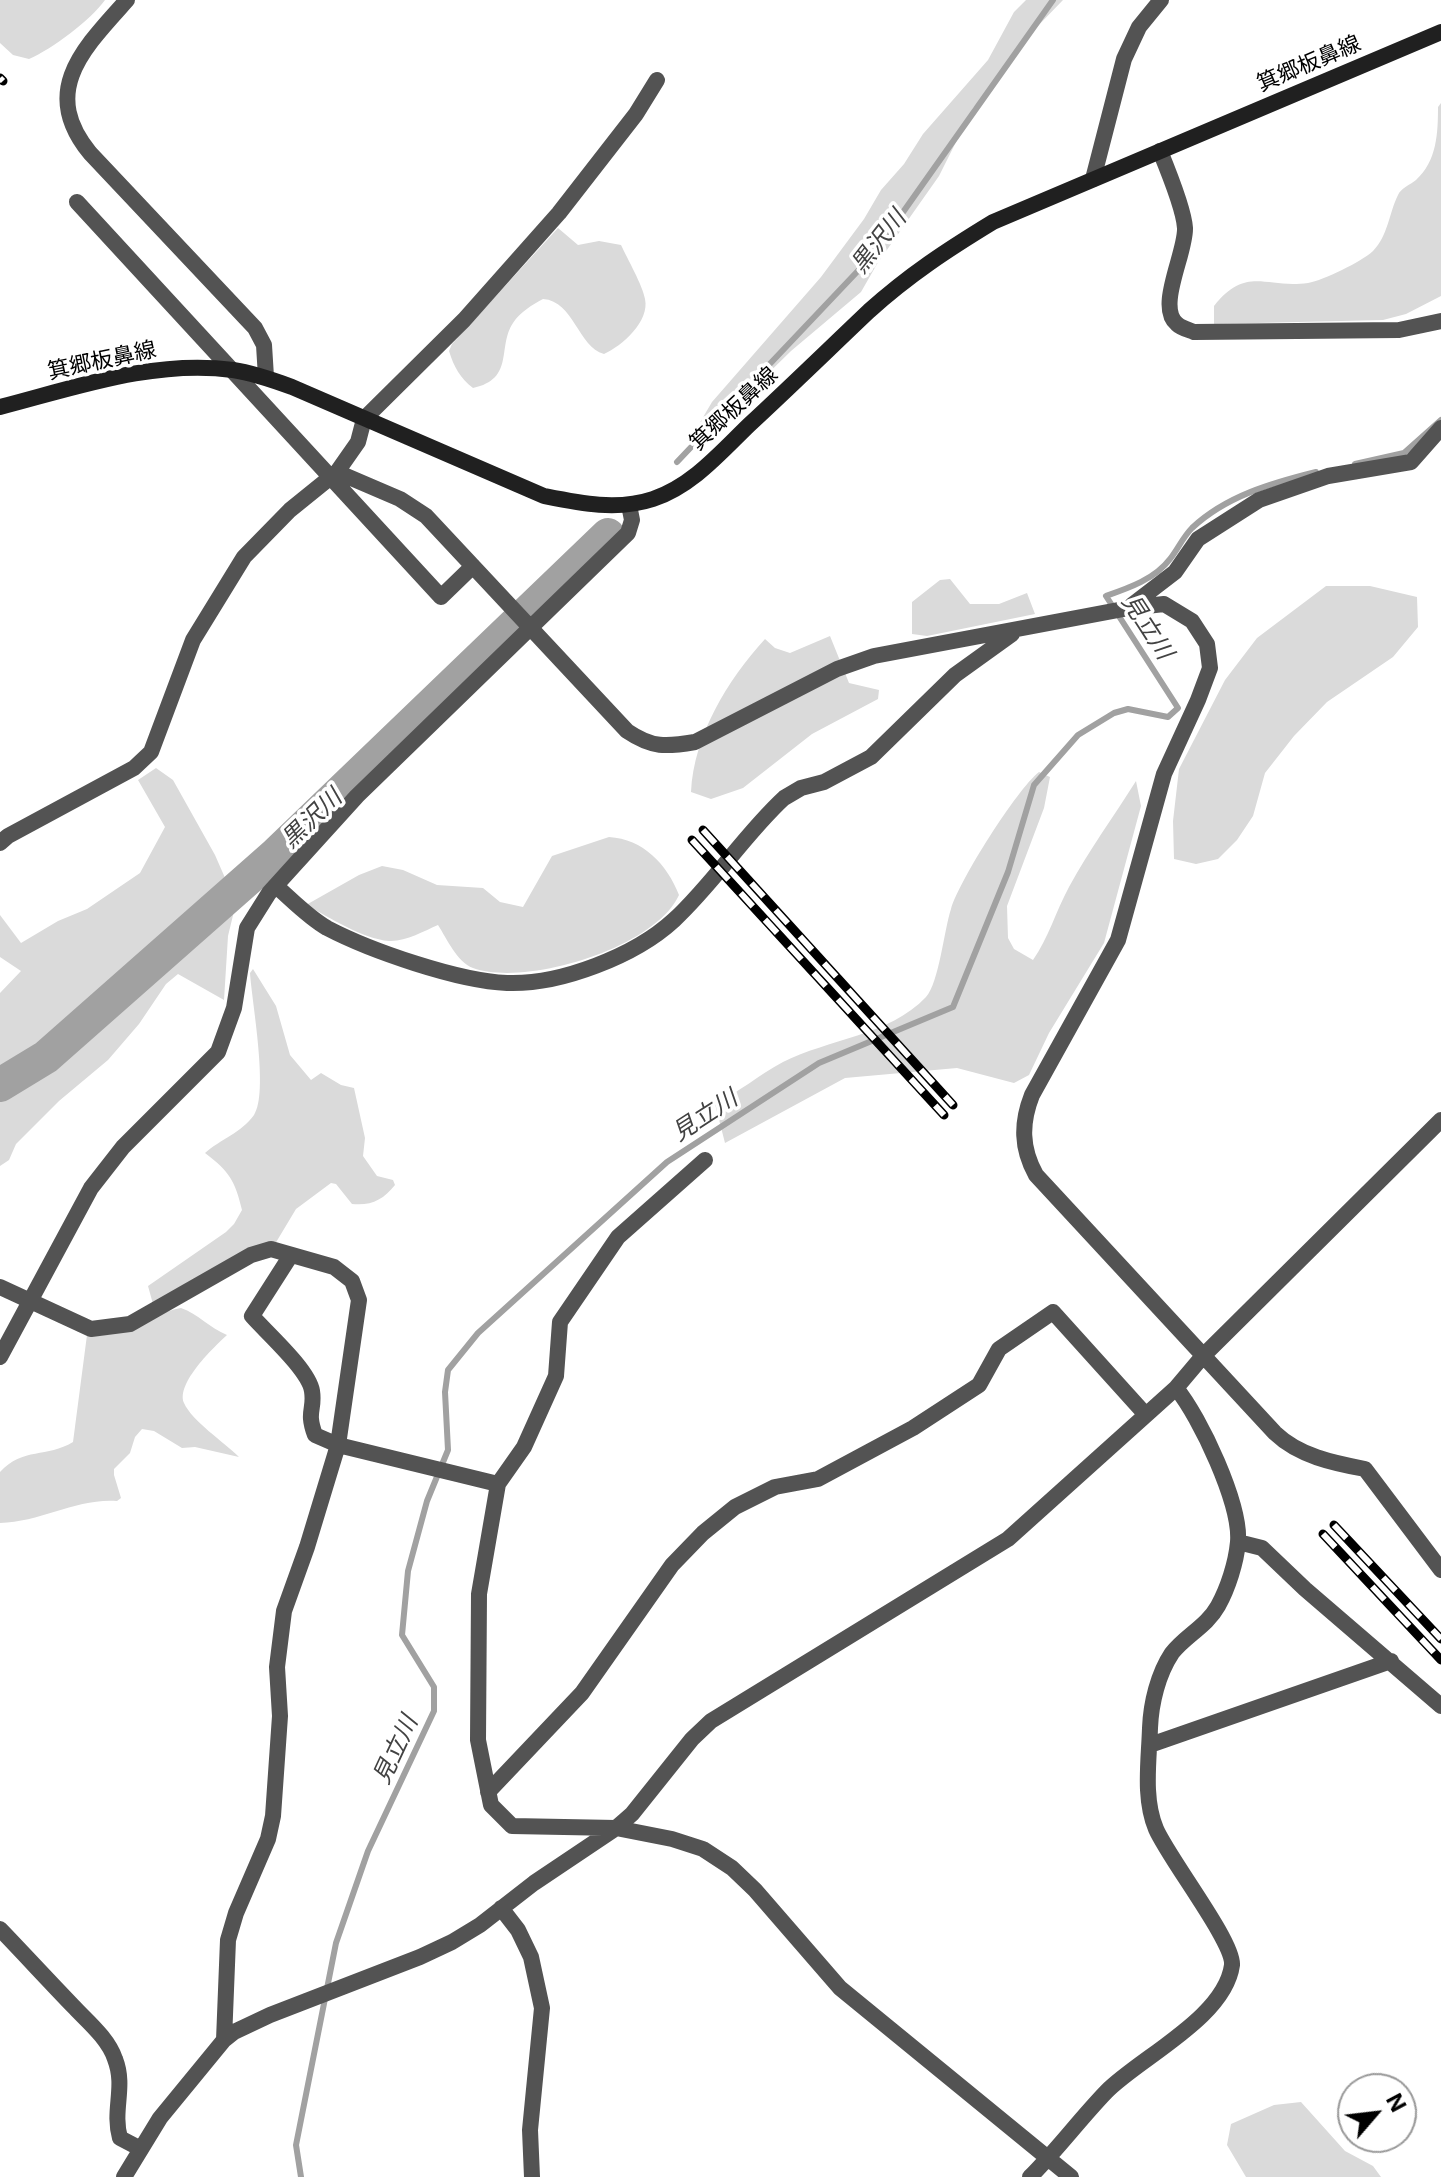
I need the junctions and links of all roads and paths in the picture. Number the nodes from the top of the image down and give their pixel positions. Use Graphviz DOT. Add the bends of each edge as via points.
graph roads {
  1 [pos="127,0"];
  2 [pos="1161,0"];
  3 [pos="1441,32"];
  4 [pos="657,80"];
  5 [pos="1160,151"];
  6 [pos="1093,179"];
  7 [pos="77,202"];
  8 [pos="1441,321"];
  9 [pos="231,369"];
  10 [pos="266,377"];
  11 [pos="0,407"];
  12 [pos="364,419"];
  13 [pos="1441,428"];
  14 [pos="334,474"];
  15 [pos="629,505"];
  16 [pos="473,566"];
  17 [pos="1129,608"];
  18 [pos="532,628"];
  19 [pos="1021,628"];
  20 [pos="0,843"];
  21 [pos="276,886"];
  22 [pos="1441,1120"];
  23 [pos="705,1160"];
  24 [pos="291,1255"];
  25 [pos="0,1287"];
  26 [pos="29,1300"];
  27 [pos="1203,1356"];
  28 [pos="0,1357"];
  29 [pos="1176,1388"];
  30 [pos="1146,1415"];
  31 [pos="338,1445"];
  32 [pos="498,1484"];
  33 [pos="1238,1542"];
  34 [pos="1441,1570"];
  35 [pos="1391,1661"];
  36 [pos="1441,1706"];
  37 [pos="1150,1745"];
  38 [pos="488,1792"];
  39 [pos="616,1828"];
  40 [pos="501,1908"];
  41 [pos="0,1929"];
  42 [pos="224,2040"];
  43 [pos="141,2149"];
  44 [pos="1049,2159"];
  45 [pos="124,2177"];
  46 [pos="532,2177"];
  47 [pos="1030,2177"];
  48 [pos="1071,2177"];
  1 -- 10 [label="street" via="79,55 66,96 69,120 90,153 255,328 264,345"];
  2 -- 6 [label="street" via="1139,27 1124,59"];
  3 -- 5 [label="main road, 箕郷板鼻線"];
  4 -- 12 [label="street" via="559,213 464,320"];
  5 -- 6 [label="main road, 箕郷板鼻線"];
  5 -- 8 [label="street" via="1185,227 1169,299 1176,324 1194,332 1399,330"];
  6 -- 15 [label="main road, 箕郷板鼻線" via="993,222 931,260 708,465 678,488"];
  7 -- 9 [label="street"];
  9 -- 10 [label="main road, 箕郷板鼻線"];
  9 -- 11 [label="main road, 箕郷板鼻線" via="148,371"];
  9 -- 14 [label="street"];
  10 -- 12 [label="main road, 箕郷板鼻線"];
  12 -- 14 [label="street" via="358,442"];
  12 -- 15 [label="main road, 箕郷板鼻線" via="544,496 581,504"];
  13 -- 17 [label="street" via="1411,462 1328,476 1259,500 1198,539 1175,572"];
  14 -- 16 [label="street" via="411,505"];
  14 -- 16 [label="street" via="441,597"];
  14 -- 20 [label="street" via="265,534 236,569 193,640 151,752 134,768"];
  15 -- 18 [label="street" via="628,533"];
  16 -- 18 [label="street"];
  17 -- 19 [label="street"];
  17 -- 27 [label="street" via="1164,604 1192,621 1207,644 1210,668 1164,774 1118,940 1032,1095 1024,1137 1036,1175"];
  18 -- 19 [label="street" via="627,731 646,743 672,746 695,742 837,669 874,656"];
  18 -- 21 [label="street" via="357,796"];
  19 -- 21 [label="street" via="955,675 871,757 784,798 674,920 632,948 552,980 506,983 375,948 326,927"];
  21 -- 26 [label="street" via="247,928 234,1008 218,1052 123,1147 91,1188"];
  22 -- 27 [label="street"];
  23 -- 32 [label="street" via="618,1237 560,1322 556,1376 524,1447"];
  24 -- 26 [label="street" via="271,1249 251,1255 130,1324 91,1329"];
  24 -- 31 [label="street" via="345,1274 359,1300"];
  24 -- 31 [label="street" via="252,1316 303,1373 312,1390 309,1418 315,1435"];
  25 -- 26 [label="street"];
  26 -- 28 [label="street"];
  27 -- 29 [label="street"];
  27 -- 34 [label="street" via="1285,1443 1365,1469"];
  29 -- 30 [label="street"];
  29 -- 33 [label="street" via="1190,1405 1222,1475"];
  30 -- 38 [label="street" via="1053,1312 999,1349 979,1385 913,1428 818,1479 775,1487 735,1507 703,1533 672,1565 582,1693"];
  30 -- 39 [label="street" via="1008,1539 711,1721"];
  31 -- 32 [label="street"];
  31 -- 42 [label="street" via="284,1611 273,1816 228,1940"];
  32 -- 38 [label="street" via="479,1594 478,1740"];
  33 -- 35 [label="street" via="1262,1548"];
  33 -- 37 [label="street" via="1218,1607 1173,1652 1159,1678 1150,1714"];
  35 -- 36 [label="street"];
  35 -- 37 [label="street"];
  37 -- 44 [label="street" via="1149,1805 1157,1830 1229,1947 1232,1965 1223,1989 1202,2014 1108,2090"];
  38 -- 39 [label="street" via="491,1805 512,1826"];
  39 -- 40 [label="street"];
  39 -- 44 [label="street" via="703,1849 732,1868 840,1988"];
  40 -- 42 [label="street" via="452,1942 270,2015"];
  40 -- 46 [label="street" via="531,1957 542,2008 530,2130"];
  41 -- 43 [label="street" via="115,2057 115,2121 120,2138"];
  42 -- 43 [label="street"];
  43 -- 45 [label="street"];
  44 -- 47 [label="street"];
  44 -- 48 [label="street"];
}
